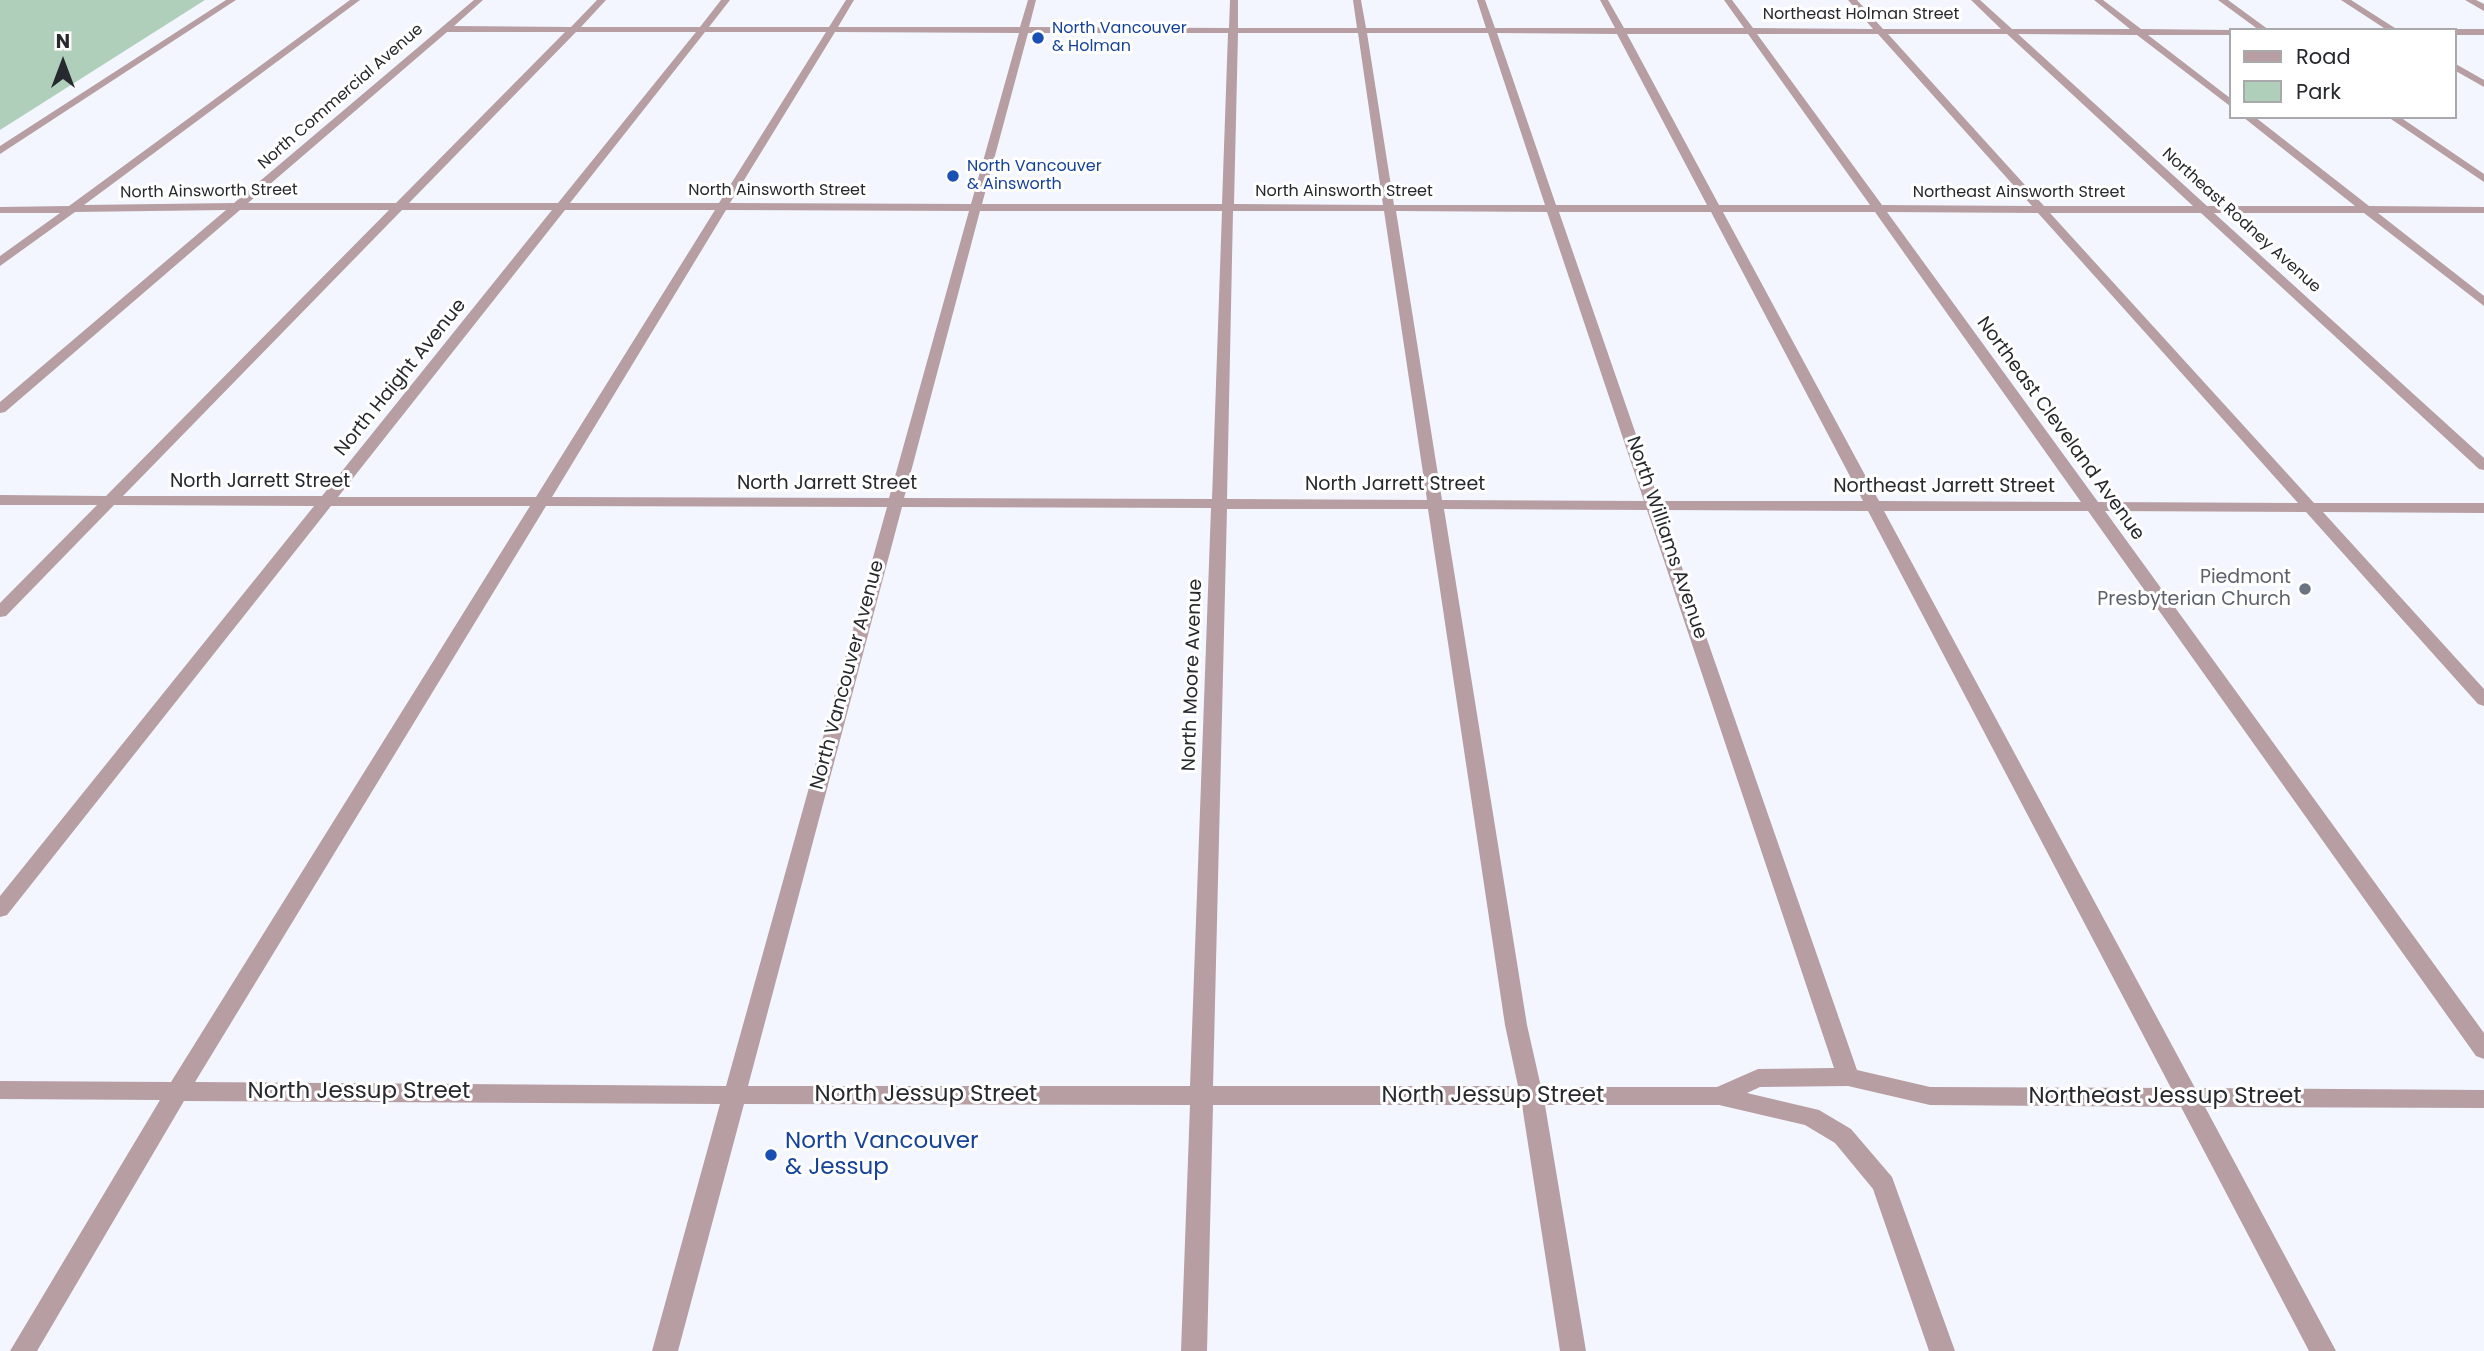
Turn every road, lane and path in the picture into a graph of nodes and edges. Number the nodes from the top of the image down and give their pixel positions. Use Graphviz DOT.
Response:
graph roads {
  1 [pos="232,0"];
  2 [pos="356,0"];
  3 [pos="479,0"];
  4 [pos="602,0"];
  5 [pos="726,0"];
  6 [pos="850,0"];
  7 [pos="1032,0"];
  8 [pos="1234,0"];
  9 [pos="1357,0"];
  10 [pos="1481,0"];
  11 [pos="1604,0"];
  12 [pos="1728,0"];
  13 [pos="1852,0"];
  14 [pos="1975,0"];
  15 [pos="2098,0"];
  16 [pos="2222,0"];
  17 [pos="2345,0"];
  18 [pos="2469,0"];
  19 [pos="2484,8"];
  20 [pos="2262,28"];
  21 [pos="2391,28"];
  22 [pos="445,29"];
  23 [pos="573,29"];
  24 [pos="702,30"];
  25 [pos="832,30"];
  26 [pos="1024,30"];
  27 [pos="1232,30"];
  28 [pos="1362,30"];
  29 [pos="1491,31"];
  30 [pos="1621,31"];
  31 [pos="1750,31"];
  32 [pos="1880,31"];
  33 [pos="2009,32"];
  34 [pos="2139,32"];
  35 [pos="2228,32"];
  36 [pos="2456,32"];
  37 [pos="2484,32"];
  38 [pos="2456,67"];
  39 [pos="2484,84"];
  40 [pos="2228,101"];
  41 [pos="2251,119"];
  42 [pos="2396,119"];
  43 [pos="0,150"];
  44 [pos="2484,179"];
  45 [pos="400,206"];
  46 [pos="562,206"];
  47 [pos="237,207"];
  48 [pos="724,207"];
  49 [pos="976,207"];
  50 [pos="1228,207"];
  51 [pos="1390,208"];
  52 [pos="1553,208"];
  53 [pos="1714,208"];
  54 [pos="1876,209"];
  55 [pos="2040,209"];
  56 [pos="2202,209"];
  57 [pos="2365,209"];
  58 [pos="0,210"];
  59 [pos="72,210"];
  60 [pos="2484,210"];
  61 [pos="0,262"];
  62 [pos="2484,302"];
  63 [pos="0,409"];
  64 [pos="2484,467"];
  65 [pos="0,500"];
  66 [pos="110,501"];
  67 [pos="326,501"];
  68 [pos="540,502"];
  69 [pos="895,503"];
  70 [pos="1220,504"];
  71 [pos="1436,504"];
  72 [pos="1655,505"];
  73 [pos="1874,506"];
  74 [pos="2092,506"];
  75 [pos="2310,507"];
  76 [pos="2484,508"];
  77 [pos="0,612"];
  78 [pos="2484,699"];
  79 [pos="0,910"];
  80 [pos="2484,1051"];
  81 [pos="1849,1077"];
  82 [pos="0,1090"];
  83 [pos="178,1091"];
  84 [pos="734,1095"];
  85 [pos="1200,1095"];
  86 [pos="1531,1096"];
  87 [pos="1718,1096"];
  88 [pos="2188,1097"];
  89 [pos="2484,1099"];
  90 [pos="23,1351"];
  91 [pos="665,1351"];
  92 [pos="1194,1351"];
  93 [pos="1573,1351"];
  94 [pos="1942,1351"];
  95 [pos="2323,1351"];
  1 -- 43 [label="street"];
  2 -- 59 [label="street"];
  3 -- 22 [label="street, North Commercial Avenue"];
  4 -- 23 [label="street"];
  5 -- 24 [label="street, North Haight Avenue"];
  6 -- 25 [label="street"];
  7 -- 26 [label="street, North Vancouver Avenue"];
  8 -- 27 [label="street, North Moore Avenue"];
  9 -- 28 [label="street"];
  10 -- 29 [label="street, North Williams Avenue"];
  11 -- 30 [label="street"];
  12 -- 31 [label="street, Northeast Cleveland Avenue"];
  13 -- 32 [label="street"];
  14 -- 33 [label="street, Northeast Rodney Avenue"];
  15 -- 34 [label="street"];
  16 -- 20 [label="street"];
  17 -- 21 [label="street"];
  18 -- 19 [label="street"];
  22 -- 23 [label="street, Northeast Holman Street"];
  22 -- 47 [label="street, North Commercial Avenue"];
  23 -- 24 [label="street, Northeast Holman Street"];
  23 -- 45 [label="street"];
  24 -- 25 [label="street, Northeast Holman Street"];
  24 -- 46 [label="street, North Haight Avenue"];
  25 -- 26 [label="street, Northeast Holman Street"];
  25 -- 48 [label="street"];
  26 -- 27 [label="street, Northeast Holman Street"];
  26 -- 49 [label="street, North Vancouver Avenue"];
  27 -- 28 [label="street, Northeast Holman Street"];
  27 -- 50 [label="street, North Moore Avenue"];
  28 -- 29 [label="street, Northeast Holman Street"];
  28 -- 51 [label="street"];
  29 -- 30 [label="street, Northeast Holman Street"];
  29 -- 52 [label="street, North Williams Avenue"];
  30 -- 31 [label="street, Northeast Holman Street"];
  30 -- 53 [label="street"];
  31 -- 32 [label="street, Northeast Holman Street"];
  31 -- 54 [label="street, Northeast Cleveland Avenue"];
  32 -- 33 [label="street, Northeast Holman Street"];
  32 -- 55 [label="street"];
  33 -- 34 [label="street, Northeast Holman Street"];
  33 -- 56 [label="street, Northeast Rodney Avenue"];
  34 -- 35 [label="street, Northeast Holman Street"];
  34 -- 40 [label="street"];
  36 -- 37 [label="street"];
  38 -- 39 [label="street"];
  41 -- 57 [label="street"];
  42 -- 44 [label="street"];
  45 -- 46 [label="street, North Ainsworth Street"];
  45 -- 47 [label="street, North Ainsworth Street"];
  45 -- 66 [label="street"];
  46 -- 48 [label="street, North Ainsworth Street"];
  46 -- 67 [label="street, North Haight Avenue"];
  47 -- 59 [label="street, North Ainsworth Street"];
  47 -- 63 [label="street, North Commercial Avenue"];
  48 -- 49 [label="street, North Ainsworth Street"];
  48 -- 68 [label="street"];
  49 -- 50 [label="street, North Ainsworth Street"];
  49 -- 69 [label="street, North Vancouver Avenue"];
  50 -- 51 [label="street, North Ainsworth Street"];
  50 -- 70 [label="street, North Moore Avenue"];
  51 -- 52 [label="street, North Ainsworth Street"];
  51 -- 71 [label="street"];
  52 -- 53 [label="street, Northeast Ainsworth Street"];
  52 -- 72 [label="street, North Williams Avenue"];
  53 -- 54 [label="street, Northeast Ainsworth Street"];
  53 -- 73 [label="street"];
  54 -- 55 [label="street, Northeast Ainsworth Street"];
  54 -- 74 [label="street, Northeast Cleveland Avenue"];
  55 -- 56 [label="street, Northeast Ainsworth Street"];
  55 -- 75 [label="street"];
  56 -- 57 [label="street, Northeast Ainsworth Street"];
  56 -- 64 [label="street, Northeast Rodney Avenue"];
  57 -- 60 [label="street, Northeast Ainsworth Street"];
  57 -- 62 [label="street"];
  58 -- 59 [label="street, North Ainsworth Street"];
  59 -- 61 [label="street"];
  65 -- 66 [label="street, North Jarrett Street"];
  66 -- 67 [label="street, North Jarrett Street"];
  66 -- 77 [label="street"];
  67 -- 68 [label="street, North Jarrett Street"];
  67 -- 79 [label="street, North Haight Avenue"];
  68 -- 69 [label="street, North Jarrett Street"];
  68 -- 83 [label="street"];
  69 -- 70 [label="street, North Jarrett Street"];
  69 -- 84 [label="street, North Vancouver Avenue"];
  70 -- 71 [label="street, North Jarrett Street"];
  70 -- 85 [label="street, North Moore Avenue"];
  71 -- 72 [label="street, North Jarrett Street"];
  71 -- 86 [label="street"];
  72 -- 73 [label="street, Northeast Jarrett Street"];
  72 -- 81 [label="street, North Williams Avenue"];
  73 -- 74 [label="street, Northeast Jarrett Street"];
  73 -- 88 [label="street"];
  74 -- 75 [label="street, Northeast Jarrett Street"];
  74 -- 80 [label="street, Northeast Cleveland Avenue"];
  75 -- 76 [label="street, Northeast Jarrett Street"];
  75 -- 78 [label="street"];
  81 -- 87 [label="street, North Jessup Street"];
  81 -- 88 [label="street, Northeast Jessup Street"];
  82 -- 83 [label="street, North Jessup Street"];
  83 -- 84 [label="street, North Jessup Street"];
  83 -- 90 [label="street"];
  84 -- 85 [label="street, North Jessup Street"];
  84 -- 91 [label="street, North Vancouver Avenue"];
  85 -- 86 [label="street, North Jessup Street"];
  85 -- 92 [label="street, North Moore Avenue"];
  86 -- 87 [label="street, North Jessup Street"];
  86 -- 93 [label="street"];
  87 -- 94 [label="street"];
  88 -- 89 [label="street, Northeast Jessup Street"];
  88 -- 95 [label="street"];
}
